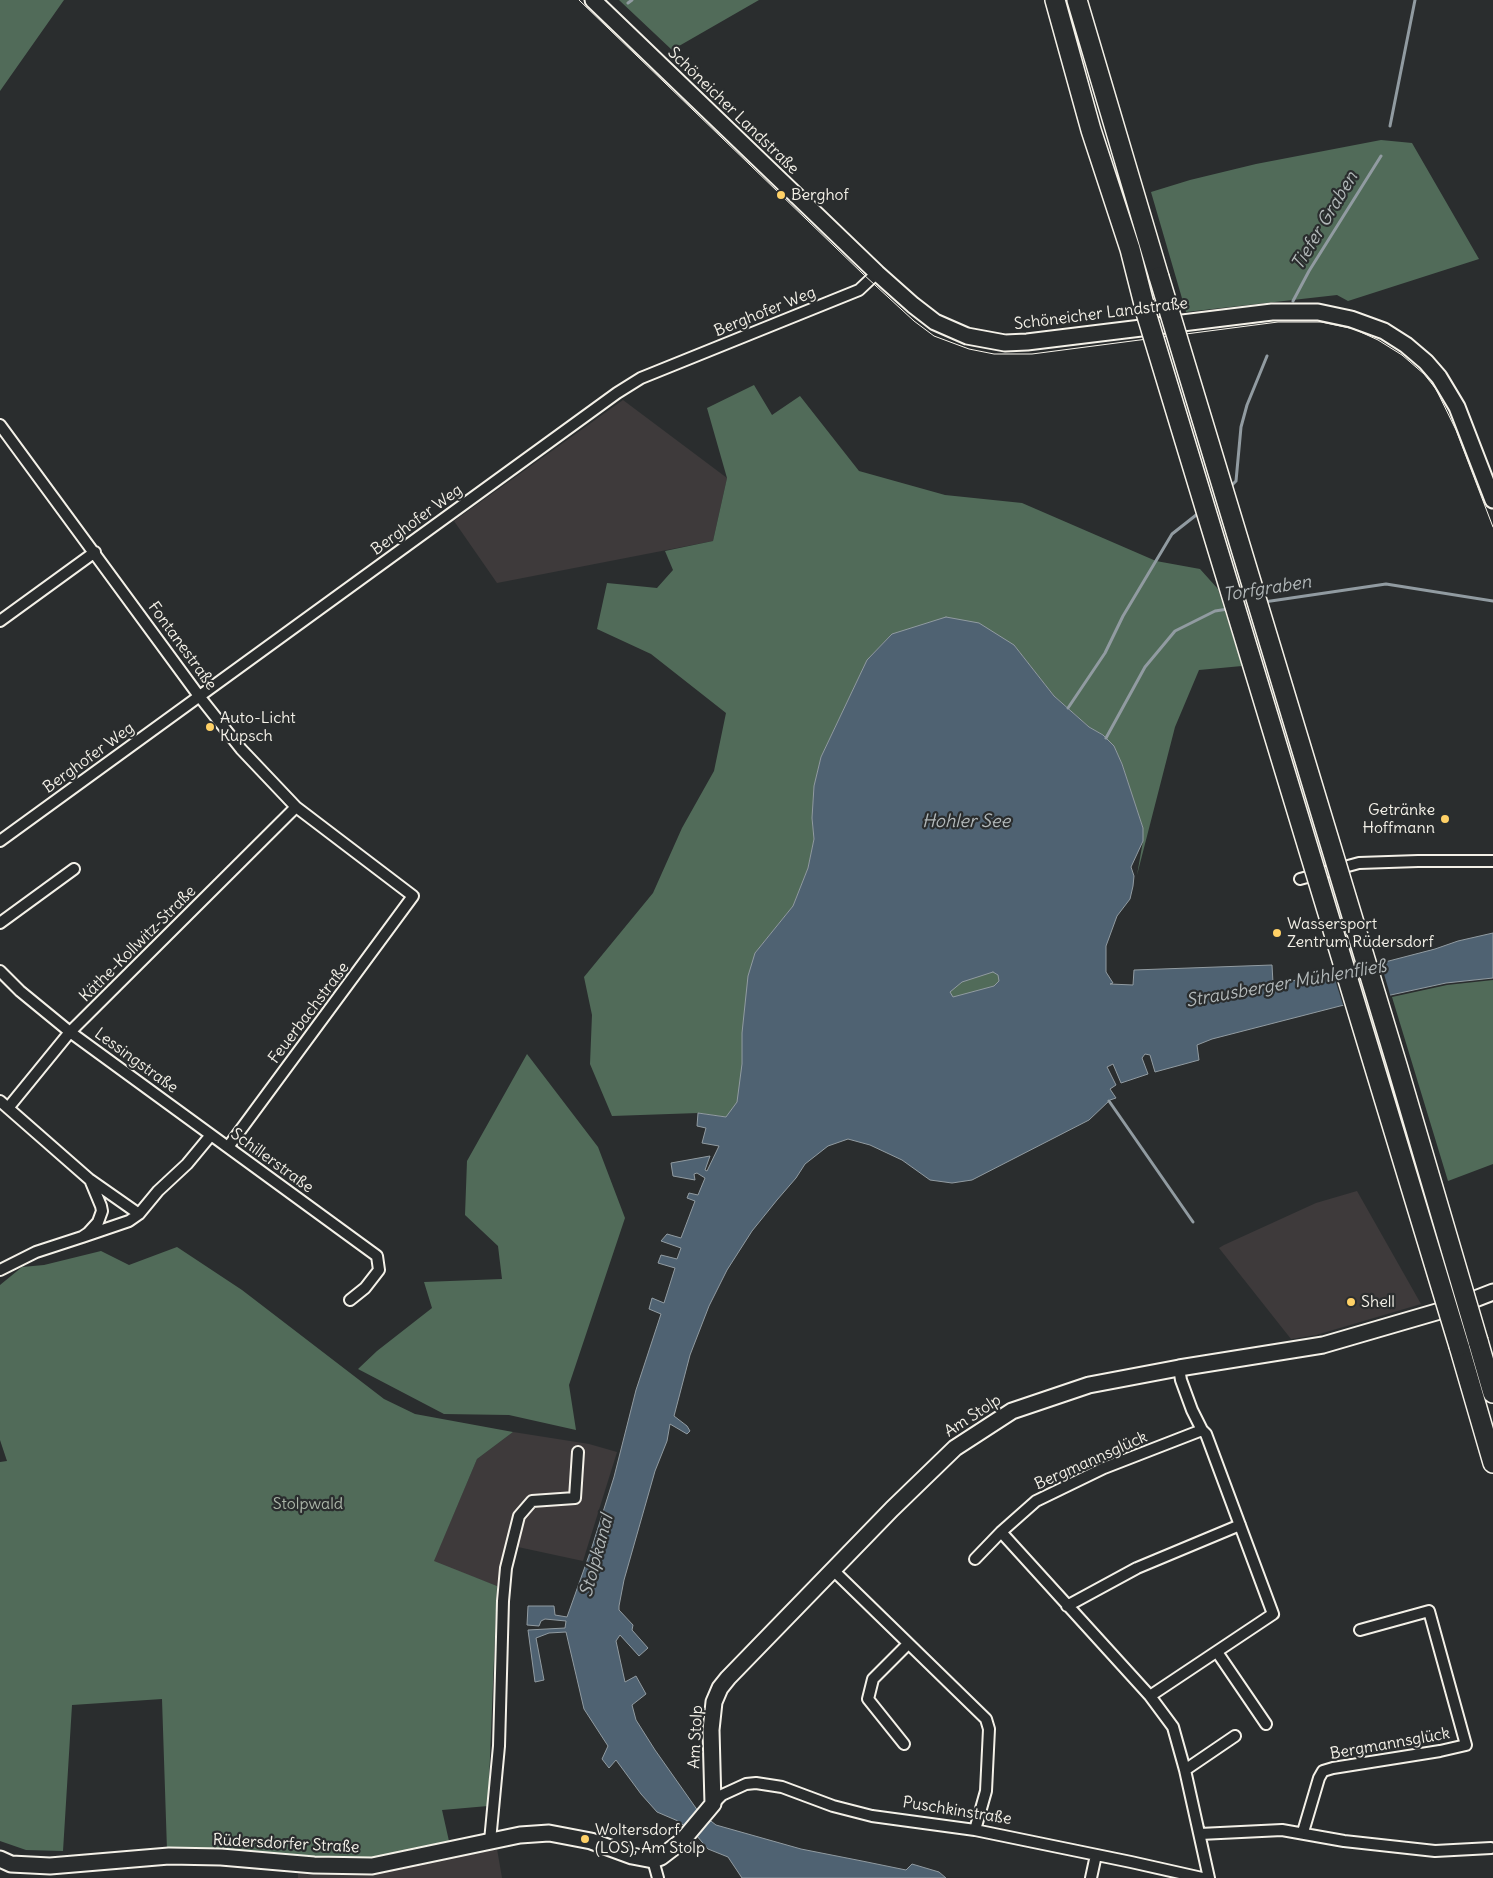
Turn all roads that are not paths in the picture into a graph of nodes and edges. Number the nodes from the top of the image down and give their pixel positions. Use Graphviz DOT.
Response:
graph roads {
  1 [pos="593,0"];
  2 [pos="1054,0"];
  3 [pos="1077,0"];
  4 [pos="877,273"];
  5 [pos="0,425"];
  6 [pos="1493,500"];
  7 [pos="95,552"];
  8 [pos="0,621"];
  9 [pos="199,696"];
  10 [pos="296,807"];
  11 [pos="0,841"];
  12 [pos="1493,861"];
  13 [pos="74,869"];
  14 [pos="1300,879"];
  15 [pos="413,896"];
  16 [pos="0,922"];
  17 [pos="0,970"];
  18 [pos="70,1032"];
  19 [pos="4,1104"];
  20 [pos="211,1135"];
  21 [pos="228,1147"];
  22 [pos="89,1179"];
  23 [pos="139,1214"];
  24 [pos="82,1237"];
  25 [pos="0,1270"];
  26 [pos="1493,1292"];
  27 [pos="350,1300"];
  28 [pos="1179,1368"];
  29 [pos="1493,1393"];
  30 [pos="1202,1430"];
  31 [pos="578,1452"];
  32 [pos="1493,1464"];
  33 [pos="1240,1524"];
  34 [pos="1001,1532"];
  35 [pos="975,1559"];
  36 [pos="832,1570"];
  37 [pos="1067,1606"];
  38 [pos="1360,1630"];
  39 [pos="908,1644"];
  40 [pos="1217,1652"];
  41 [pos="1150,1696"];
  42 [pos="1266,1724"];
  43 [pos="1235,1736"];
  44 [pos="904,1744"];
  45 [pos="1185,1770"];
  46 [pos="711,1806"];
  47 [pos="976,1830"];
  48 [pos="1302,1832"];
  49 [pos="1200,1834"];
  50 [pos="490,1841"];
  51 [pos="1491,1848"];
  52 [pos="1096,1855"];
  53 [pos="0,1859"];
  54 [pos="653,1860"];
  55 [pos="50,1872"];
  56 [pos="658,1878"];
  57 [pos="1091,1878"];
  58 [pos="1202,1878"];
  59 [pos="1209,1878"];
  1 -- 4 [label="main road, Schöneicher Landstraße"];
  2 -- 32 [label="highway, bridge"];
  3 -- 29 [label="highway, bridge"];
  4 -- 6 [label="main road, Schöneicher Landstraße"];
  4 -- 9 [label="street, Berghofer Weg"];
  5 -- 7 [label="street, Fontanestraße"];
  7 -- 8 [label="street"];
  7 -- 9 [label="street, Fontanestraße"];
  9 -- 10 [label="street, Fontanestraße"];
  9 -- 11 [label="street, Berghofer Weg"];
  10 -- 15 [label="street, Fontanestraße"];
  10 -- 18 [label="street, Käthe-Kollwitz-Straße"];
  12 -- 14 [label="street"];
  13 -- 16 [label="street"];
  15 -- 21 [label="street, Feuerbachstraße"];
  17 -- 18 [label="street, Lessingstraße"];
  18 -- 19 [label="street, Käthe-Kollwitz-Straße"];
  18 -- 20 [label="street, Lessingstraße"];
  19 -- 22 [label="street"];
  20 -- 21 [label="street, Schillerstraße"];
  20 -- 23 [label="street, Schillerstraße"];
  21 -- 27 [label="street, Schillerstraße"];
  22 -- 23 [label="street"];
  22 -- 24 [label="street"];
  23 -- 24 [label="street"];
  24 -- 25 [label="street"];
  26 -- 28 [label="main road, Am Stolp"];
  28 -- 30 [label="street"];
  28 -- 36 [label="main road, Am Stolp"];
  30 -- 33 [label="street"];
  30 -- 34 [label="street, Bergmannsglück"];
  31 -- 50 [label="street"];
  33 -- 37 [label="street"];
  33 -- 40 [label="street"];
  34 -- 35 [label="street, Bergmannsglück"];
  34 -- 37 [label="street"];
  36 -- 39 [label="street"];
  36 -- 46 [label="main road, Am Stolp"];
  37 -- 41 [label="street"];
  38 -- 48 [label="street, Bergmannsglück"];
  39 -- 44 [label="street"];
  39 -- 47 [label="street"];
  40 -- 41 [label="street"];
  40 -- 42 [label="street"];
  41 -- 45 [label="street"];
  43 -- 45 [label="street"];
  45 -- 49 [label="street"];
  46 -- 47 [label="street, Puschkinstraße"];
  46 -- 54 [label="main road"];
  47 -- 52 [label="street, Puschkinstraße"];
  48 -- 49 [label="street"];
  48 -- 51 [label="street"];
  49 -- 59 [label="street"];
  50 -- 54 [label="main road, Rüdersdorfer Straße"];
  50 -- 55 [label="main road, Rüdersdorfer Straße"];
  52 -- 57 [label="street"];
  52 -- 58 [label="street, Puschkinstraße"];
  53 -- 55 [label="main road, Rüdersdorfer Straße"];
  54 -- 56 [label="street"];
}
